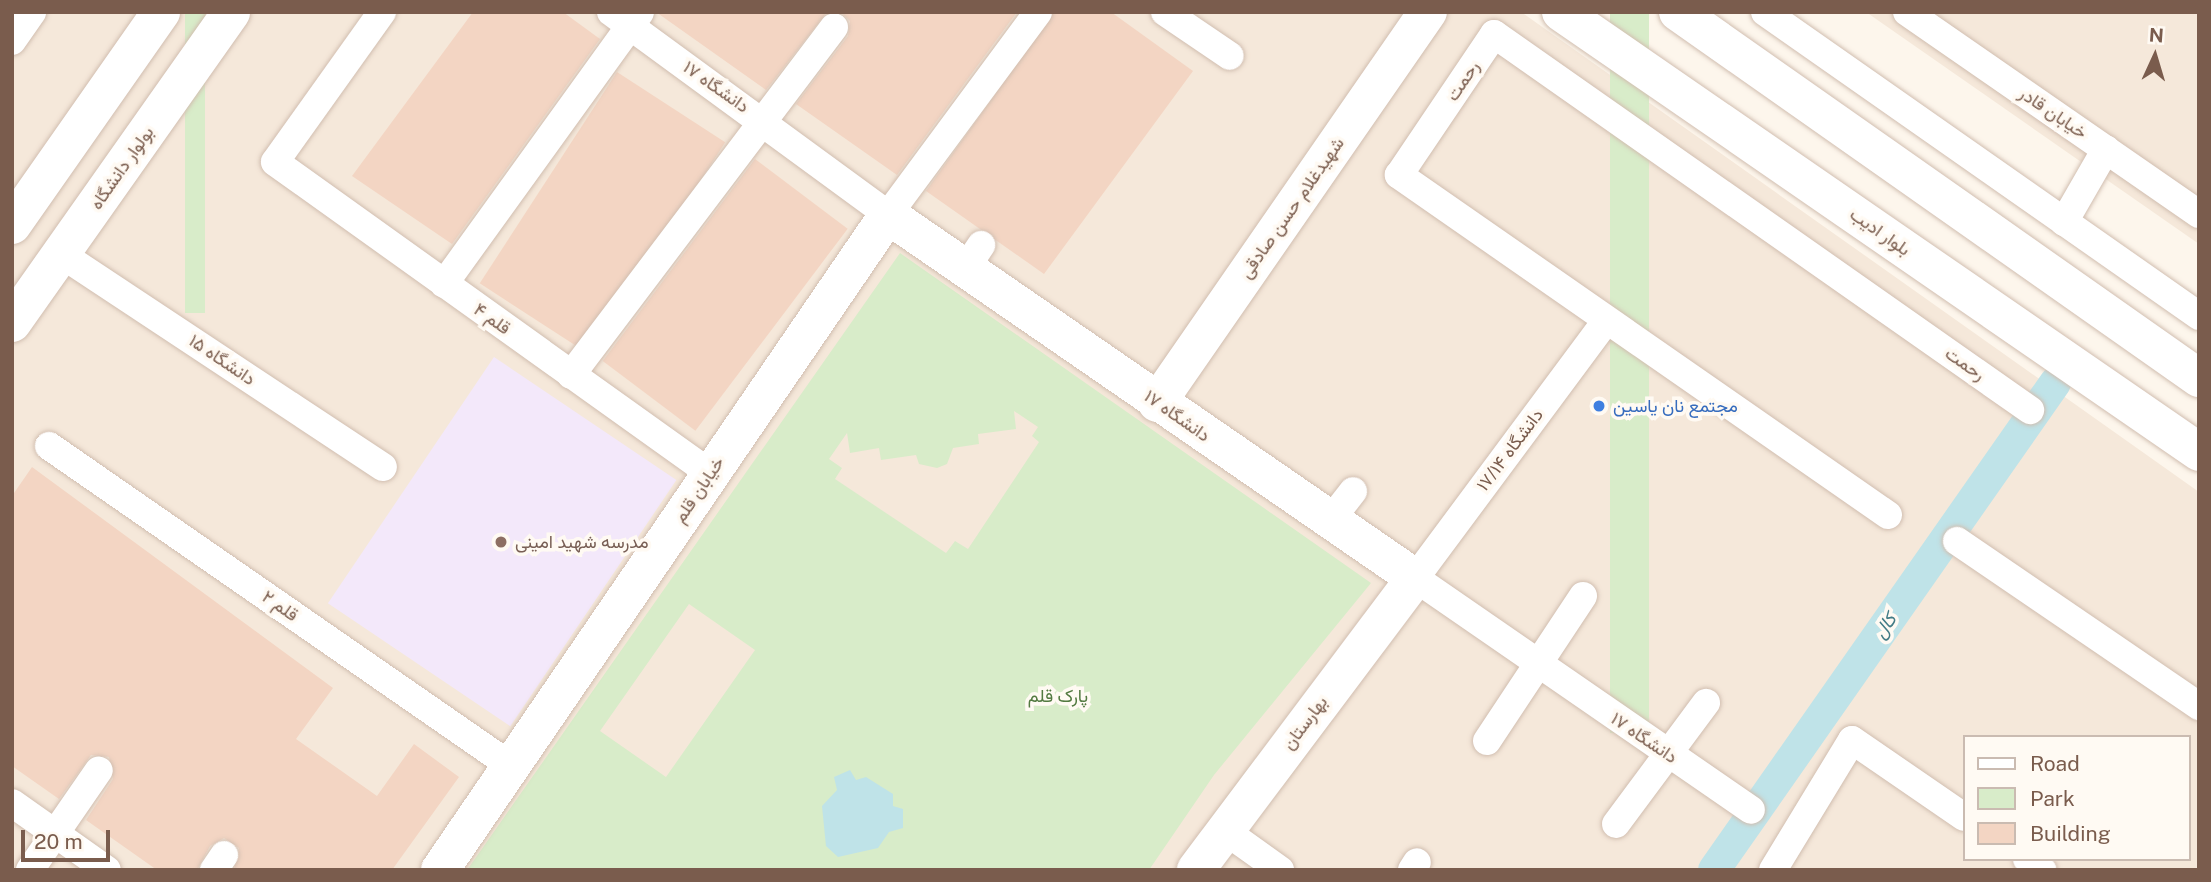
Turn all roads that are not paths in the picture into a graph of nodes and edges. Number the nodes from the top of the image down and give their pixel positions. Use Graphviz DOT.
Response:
graph roads {
  1 [pos="33,12"];
  2 [pos="161,12"];
  3 [pos="231,12"];
  4 [pos="382,12"];
  5 [pos="1038,12"];
  6 [pos="1165,12"];
  7 [pos="1427,12"];
  8 [pos="1561,12"];
  9 [pos="1678,12"];
  10 [pos="1765,12"];
  11 [pos="1907,12"];
  12 [pos="627,17"];
  13 [pos="1790,22"];
  14 [pos="834,27"];
  15 [pos="12,41"];
  16 [pos="1230,56"];
  17 [pos="765,121"];
  18 [pos="2106,149"];
  19 [pos="2199,214"];
  20 [pos="888,215"];
  21 [pos="2064,222"];
  22 [pos="12,225"];
  23 [pos="61,254"];
  24 [pos="444,284"];
  25 [pos="2199,316"];
  26 [pos="1606,321"];
  27 [pos="12,323"];
  28 [pos="571,375"];
  29 [pos="2199,378"];
  30 [pos="1157,403"];
  31 [pos="2031,410"];
  32 [pos="49,446"];
  33 [pos="2199,452"];
  34 [pos="383,467"];
  35 [pos="710,474"];
  36 [pos="1353,491"];
  37 [pos="1888,515"];
  38 [pos="1329,522"];
  39 [pos="1957,541"];
  40 [pos="1415,578"];
  41 [pos="1583,596"];
  42 [pos="1537,666"];
  43 [pos="1706,703"];
  44 [pos="2199,706"];
  45 [pos="1487,741"];
  46 [pos="1667,755"];
  47 [pos="511,766"];
  48 [pos="99,769"];
  49 [pos="12,803"];
  50 [pos="1751,810"];
  51 [pos="1962,816"];
  52 [pos="1616,824"];
  53 [pos="1224,830"];
  54 [pos="55,833"];
  55 [pos="30,870"];
  56 [pos="107,870"];
  57 [pos="440,870"];
  58 [pos="1196,870"];
  59 [pos="1280,870"];
  60 [pos="1773,870"];
  1 -- 15 [label="street"];
  2 -- 22 [label="street"];
  3 -- 23 [label="street, بولوار دانشگاه"];
  4 -- 24 [label="street, قلم ۴"];
  5 -- 20 [label="street"];
  6 -- 16 [label="street"];
  7 -- 30 [label="street, شهیدغلام حسن صادقی"];
  8 -- 33 [label="street, بلوار ادیب"];
  9 -- 29 [label="street"];
  10 -- 13 [label="street"];
  11 -- 18 [label="street, خیابان قادر"];
  12 -- 17 [label="street, دانشگاه ۱۷"];
  12 -- 24 [label="street"];
  13 -- 21 [label="street"];
  14 -- 17 [label="street"];
  17 -- 20 [label="street, دانشگاه ۱۷"];
  17 -- 28 [label="street"];
  18 -- 19 [label="street, خیابان قادر"];
  18 -- 21 [label="street"];
  20 -- 30 [label="street, دانشگاه ۱۷"];
  20 -- 35 [label="street, خیابان قلم"];
  21 -- 25 [label="street"];
  23 -- 27 [label="street, بولوار دانشگاه"];
  23 -- 34 [label="street, دانشگاه ۱۵"];
  24 -- 28 [label="street, قلم ۴"];
  26 -- 31 [label="street, رحمت"];
  26 -- 37 [label="street, رحمت"];
  26 -- 40 [label="street, دانشگاه ۱۷/۱۴"];
  28 -- 35 [label="street, قلم ۴"];
  30 -- 38 [label="street, دانشگاه ۱۷"];
  32 -- 47 [label="street, قلم ۲"];
  35 -- 47 [label="street, خیابان قلم"];
  36 -- 38 [label="street"];
  38 -- 40 [label="street, دانشگاه ۱۷"];
  39 -- 44 [label="street"];
  40 -- 42 [label="street, دانشگاه ۱۷"];
  40 -- 53 [label="street, بهارستان"];
  41 -- 42 [label="street"];
  42 -- 45 [label="street"];
  42 -- 46 [label="street, دانشگاه ۱۷"];
  43 -- 46 [label="street"];
  46 -- 50 [label="street, دانشگاه ۱۷"];
  46 -- 52 [label="street"];
  47 -- 57 [label="street, خیابان قلم"];
  48 -- 54 [label="street"];
  49 -- 54 [label="street"];
  51 -- 60 [label="street"];
  53 -- 58 [label="street, بهارستان"];
  53 -- 59 [label="street"];
  54 -- 55 [label="street"];
  54 -- 56 [label="street"];
}
